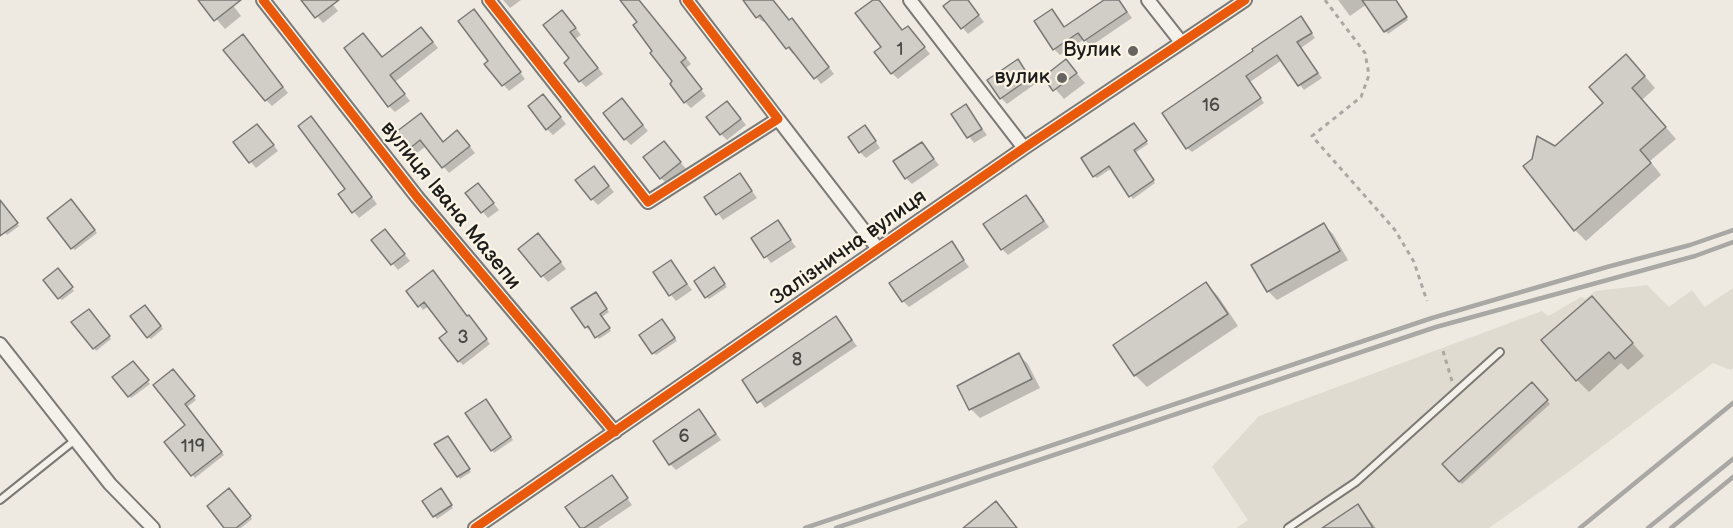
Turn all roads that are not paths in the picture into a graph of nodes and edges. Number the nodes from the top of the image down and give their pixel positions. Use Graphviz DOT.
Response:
graph roads {
  1 [pos="262,0"];
  2 [pos="489,0"];
  3 [pos="687,0"];
  4 [pos="910,0"];
  5 [pos="1148,0"];
  6 [pos="1245,0"];
  7 [pos="1181,42"];
  8 [pos="778,119"];
  9 [pos="1024,148"];
  10 [pos="878,249"];
  11 [pos="0,344"];
  12 [pos="1500,352"];
  13 [pos="615,432"];
  14 [pos="75,440"];
  15 [pos="0,500"];
  16 [pos="153,528"];
  17 [pos="475,528"];
  18 [pos="1288,528"];
  1 -- 13 [label="street, вулиця Івана Мазепи"];
  2 -- 8 [label="street"];
  3 -- 8 [label="street"];
  4 -- 9 [label="street"];
  5 -- 7 [label="street"];
  6 -- 7 [label="street, Залізнична вулиця"];
  7 -- 9 [label="street, Залізнична вулиця"];
  8 -- 10 [label="street"];
  9 -- 10 [label="street, Залізнична вулиця"];
  10 -- 13 [label="street, Залізнична вулиця"];
  11 -- 14 [label="street"];
  12 -- 18 [label="lane"];
  13 -- 17 [label="street, Залізнична вулиця"];
  14 -- 15 [label="lane"];
  14 -- 16 [label="street"];
}
